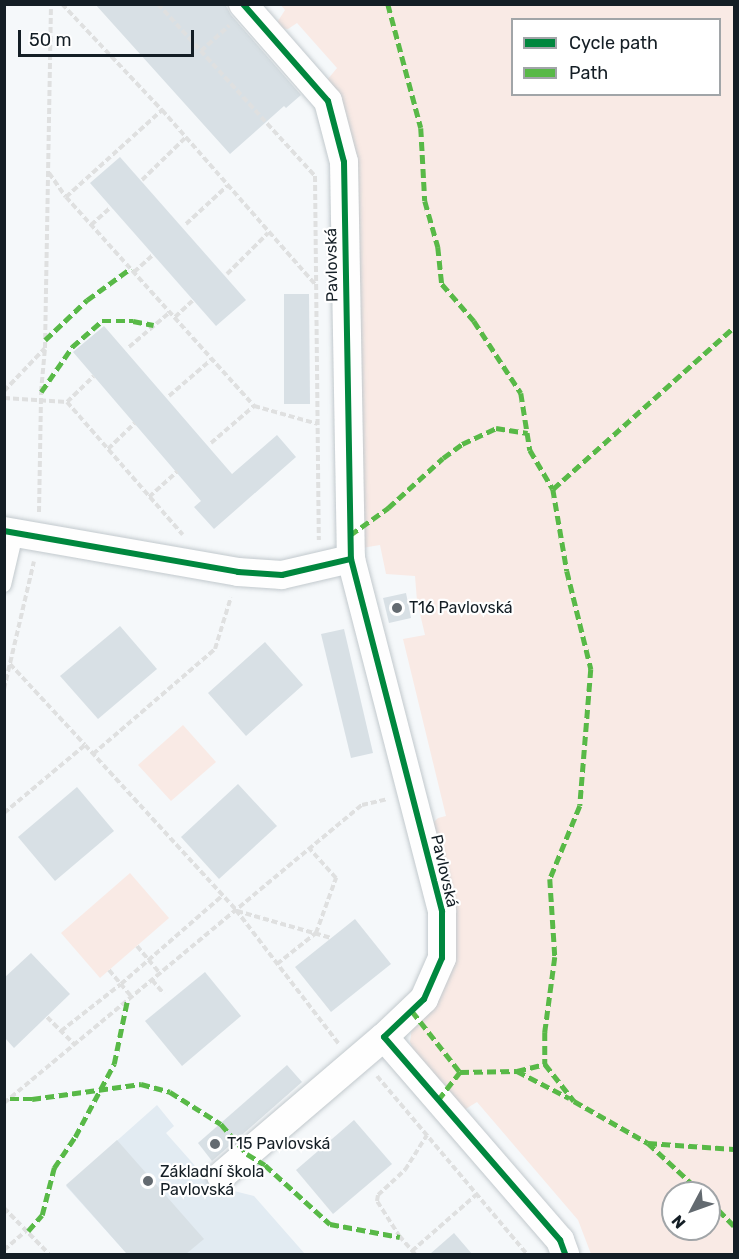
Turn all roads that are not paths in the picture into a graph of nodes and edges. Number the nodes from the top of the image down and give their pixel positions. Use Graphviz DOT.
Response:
graph roads {
  1 [pos="243,4"];
  2 [pos="20,535"];
  3 [pos="351,559"];
  4 [pos="4,585"];
  5 [pos="384,1037"];
  6 [pos="221,1176"];
  7 [pos="565,1254"];
  1 -- 3 [label="street, Pavlovská"];
  2 -- 3 [label="street"];
  2 -- 4 [label="lane"];
  3 -- 5 [label="street, Pavlovská"];
  5 -- 6 [label="street, Pavlovská"];
  5 -- 7 [label="street"];
}
